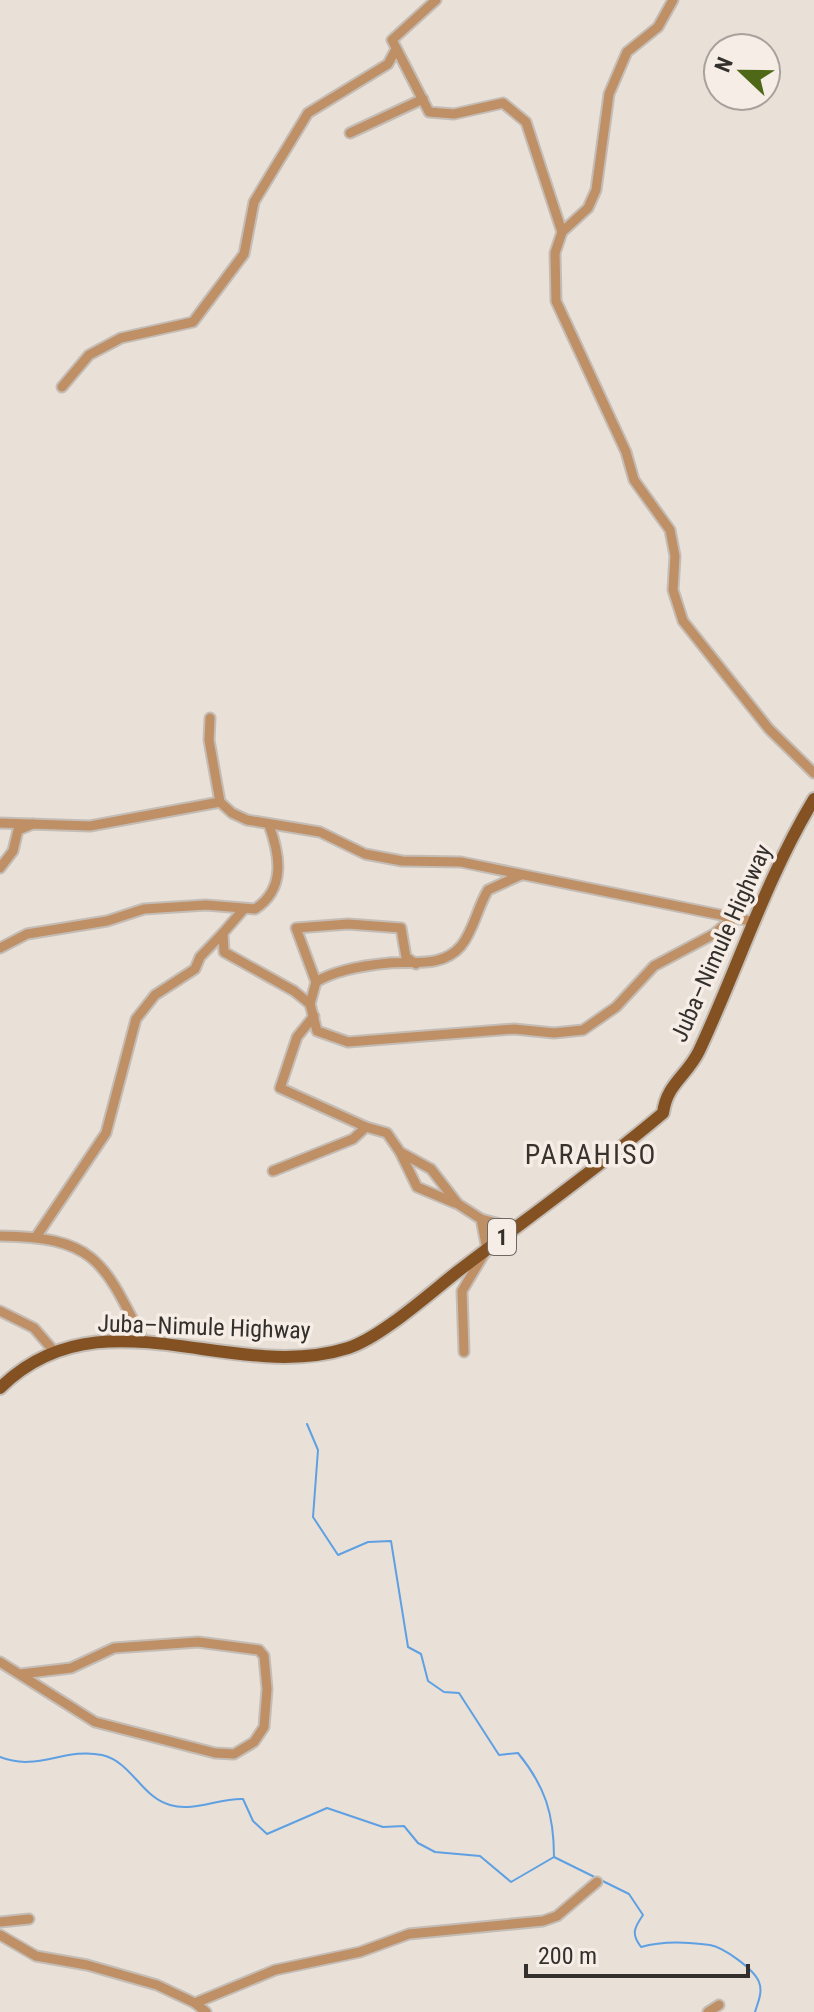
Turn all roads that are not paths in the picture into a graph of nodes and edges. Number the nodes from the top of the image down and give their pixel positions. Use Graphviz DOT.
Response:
graph roads {
  1 [pos="436,0"];
  2 [pos="673,0"];
  3 [pos="396,49"];
  4 [pos="423,99"];
  5 [pos="350,133"];
  6 [pos="562,232"];
  7 [pos="62,387"];
  8 [pos="210,718"];
  9 [pos="814,773"];
  10 [pos="814,799"];
  11 [pos="220,802"];
  12 [pos="0,823"];
  13 [pos="36,823"];
  14 [pos="269,825"];
  15 [pos="0,868"];
  16 [pos="521,875"];
  17 [pos="243,910"];
  18 [pos="734,917"];
  19 [pos="755,922"];
  20 [pos="223,933"];
  21 [pos="0,948"];
  22 [pos="416,964"];
  23 [pos="316,982"];
  24 [pos="310,1004"];
  25 [pos="314,1016"];
  26 [pos="366,1127"];
  27 [pos="400,1152"];
  28 [pos="273,1171"];
  29 [pos="458,1204"];
  30 [pos="481,1219"];
  31 [pos="515,1228"];
  32 [pos="0,1236"];
  33 [pos="36,1237"];
  34 [pos="487,1249"];
  35 [pos="0,1311"];
  36 [pos="144,1342"];
  37 [pos="53,1350"];
  38 [pos="464,1352"];
  39 [pos="0,1388"];
  40 [pos="0,1662"];
  41 [pos="21,1674"];
  42 [pos="597,1882"];
  43 [pos="29,1919"];
  44 [pos="0,1922"];
  45 [pos="0,1935"];
  46 [pos="195,2003"];
  47 [pos="719,2005"];
  48 [pos="206,2012"];
  49 [pos="708,2012"];
  1 -- 3 [label="street"];
  2 -- 6 [label="street"];
  3 -- 4 [label="street"];
  3 -- 7 [label="street"];
  4 -- 5 [label="street"];
  4 -- 6 [label="street"];
  6 -- 9 [label="street"];
  8 -- 11 [label="street"];
  10 -- 19 [label="main road, Juba–Nimule Highway / 1"];
  11 -- 13 [label="street"];
  11 -- 14 [label="street"];
  12 -- 13 [label="street"];
  13 -- 15 [label="street"];
  14 -- 16 [label="street"];
  14 -- 17 [label="street"];
  16 -- 18 [label="street"];
  16 -- 22 [label="street"];
  17 -- 20 [label="street"];
  17 -- 21 [label="street"];
  18 -- 19 [label="street"];
  18 -- 25 [label="street"];
  19 -- 31 [label="main road, Juba–Nimule Highway / 1"];
  20 -- 24 [label="street"];
  20 -- 33 [label="street"];
  22 -- 23 [label="street"];
  22 -- 23 [label="street"];
  23 -- 24 [label="street"];
  24 -- 25 [label="street"];
  25 -- 26 [label="street"];
  26 -- 27 [label="street"];
  26 -- 28 [label="street"];
  27 -- 29 [label="street"];
  27 -- 29 [label="street"];
  29 -- 30 [label="street"];
  30 -- 31 [label="street"];
  30 -- 34 [label="street"];
  31 -- 34 [label="main road, Juba–Nimule Highway / 1"];
  32 -- 33 [label="street"];
  33 -- 36 [label="street"];
  34 -- 36 [label="main road, Juba–Nimule Highway / 1"];
  34 -- 38 [label="street"];
  35 -- 37 [label="street"];
  36 -- 37 [label="main road, Juba–Nimule Highway / 1"];
  37 -- 39 [label="main road, Juba–Nimule Highway / 1"];
  40 -- 41 [label="street"];
  41 -- 41 [label="street"];
  42 -- 46 [label="street"];
  43 -- 44 [label="street"];
  45 -- 46 [label="street"];
  46 -- 48 [label="street"];
  47 -- 49 [label="street"];
}
